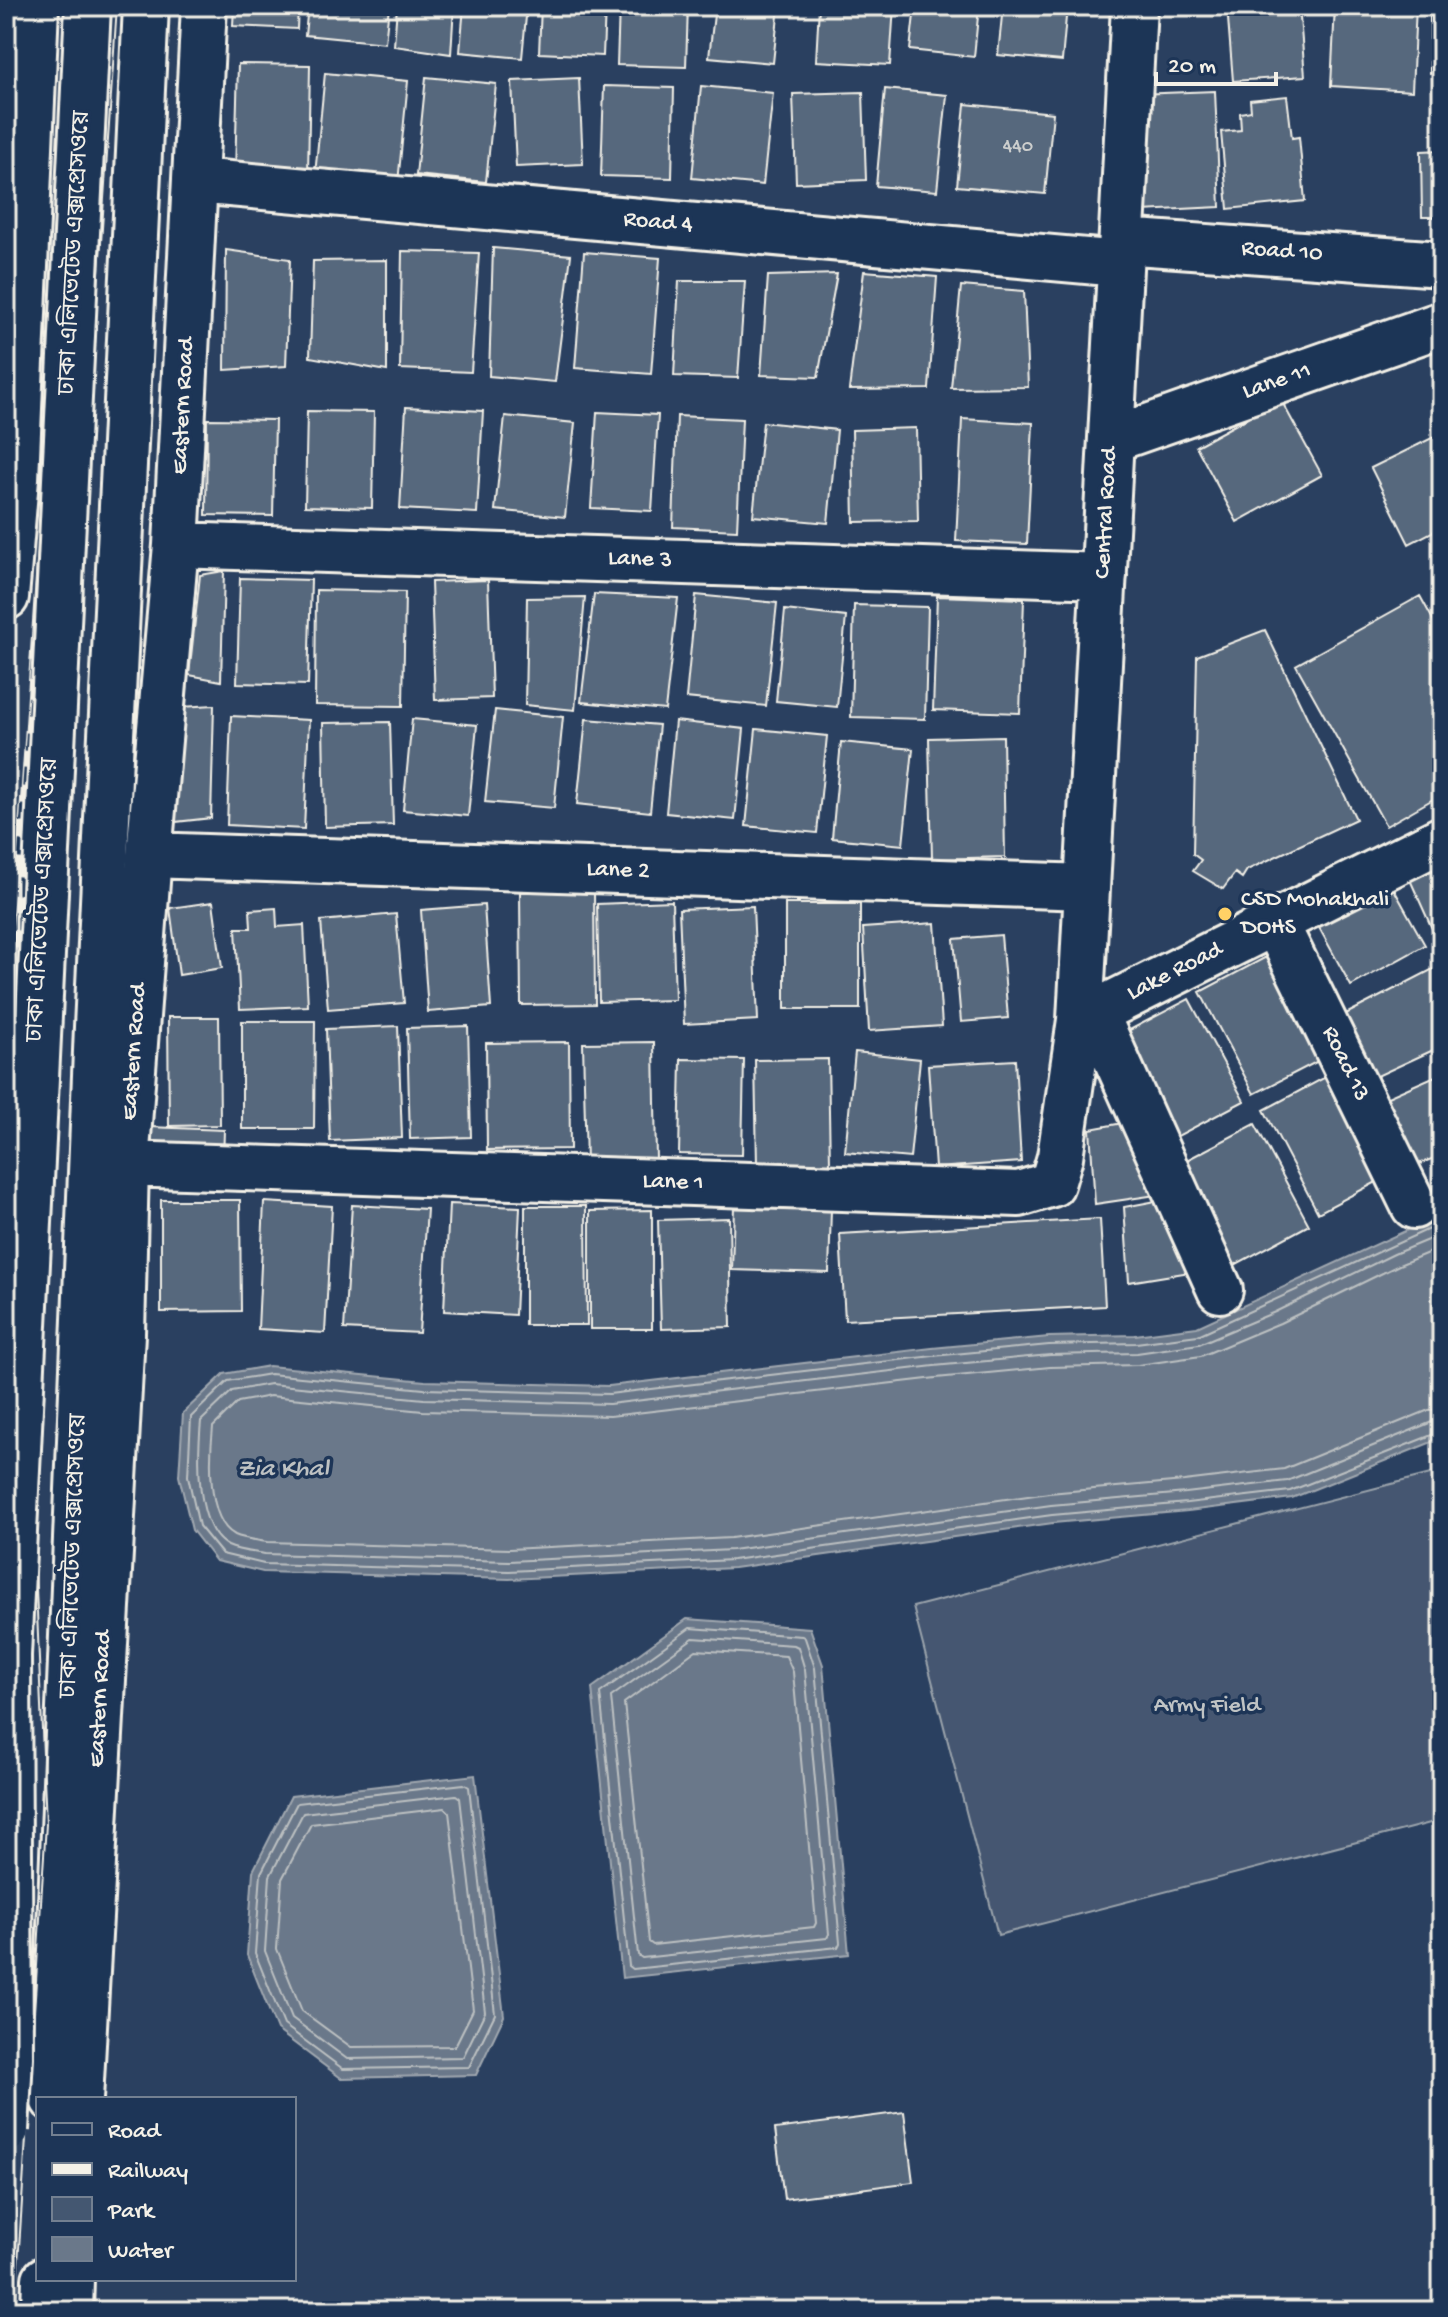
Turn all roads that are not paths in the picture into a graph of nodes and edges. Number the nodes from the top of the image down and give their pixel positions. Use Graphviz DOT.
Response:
graph roads {
  1 [pos="36,6"];
  2 [pos="88,6"];
  3 [pos="146,6"];
  4 [pos="204,6"];
  5 [pos="1134,6"];
  6 [pos="196,181"];
  7 [pos="1121,253"];
  8 [pos="1442,264"];
  9 [pos="1442,324"];
  10 [pos="1111,440"];
  11 [pos="176,545"];
  12 [pos="1104,576"];
  13 [pos="6,597"];
  14 [pos="1442,839"];
  15 [pos="149,855"];
  16 [pos="1087,887"];
  17 [pos="1275,922"];
  18 [pos="1088,1016"];
  19 [pos="126,1164"];
  20 [pos="1414,1206"];
  21 [pos="1220,1290"];
  22 [pos="7,1657"];
  23 [pos="53,2097"];
  24 [pos="80,2097"];
  25 [pos="6,2130"];
  26 [pos="45,2281"];
  27 [pos="71,2281"];
  28 [pos="44,2311"];
  29 [pos="70,2311"];
  1 -- 13 [label="main road"];
  2 -- 22 [label="main road, ঢাকা এলিভেটেড এক্সপ্রেসওয়ে, bridge"];
  3 -- 23 [label="main road, ঢাকা এলিভেটেড এক্সপ্রেসওয়ে"];
  4 -- 6 [label="main road, Eastern Road"];
  5 -- 7 [label="main road, Central Road"];
  6 -- 7 [label="main road, Road 4"];
  6 -- 11 [label="main road, Eastern Road"];
  7 -- 8 [label="main road, Road 10"];
  7 -- 10 [label="main road, Central Road"];
  9 -- 10 [label="main road, Lane 11"];
  10 -- 12 [label="main road, Central Road"];
  11 -- 12 [label="main road, Lane 3"];
  11 -- 15 [label="main road, Eastern Road"];
  12 -- 16 [label="main road, Central Road"];
  14 -- 17 [label="main road, Lake Road"];
  15 -- 16 [label="main road, Lane 2"];
  15 -- 19 [label="main road, Eastern Road"];
  16 -- 18 [label="main road, Central Road"];
  17 -- 18 [label="main road, Lake Road"];
  17 -- 20 [label="main road, Road 13"];
  18 -- 19 [label="main road, Lane 1"];
  18 -- 21 [label="main road"];
  19 -- 24 [label="main road, Eastern Road"];
  22 -- 25 [label="main road, ঢাকা এলিভেটেড এক্সপ্রেসওয়ে, bridge"];
  26 -- 28 [label="main road"];
  27 -- 29 [label="main road"];
}
